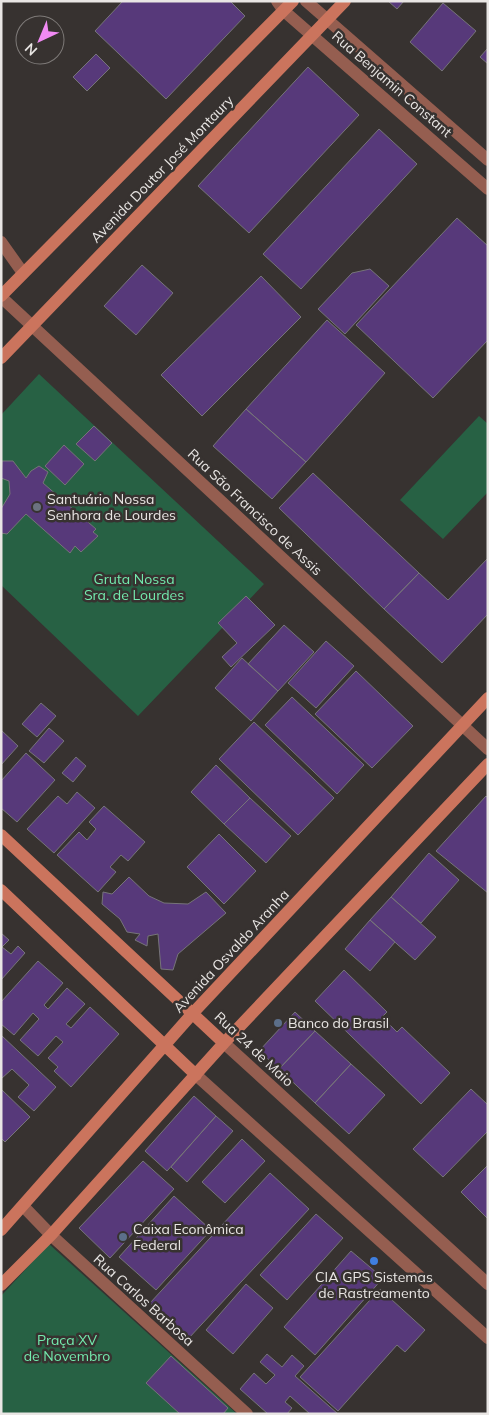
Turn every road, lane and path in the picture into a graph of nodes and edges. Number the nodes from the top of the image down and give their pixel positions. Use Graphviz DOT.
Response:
graph roads {
  1 [pos="306,1"];
  2 [pos="345,1"];
  3 [pos="285,4"];
  4 [pos="327,20"];
  5 [pos="313,35"];
  6 [pos="488,160"];
  7 [pos="488,189"];
  8 [pos="1,242"];
  9 [pos="23,273"];
  10 [pos="1,297"];
  11 [pos="32,324"];
  12 [pos="1,358"];
  13 [pos="488,698"];
  14 [pos="462,726"];
  15 [pos="488,749"];
  16 [pos="488,764"];
  17 [pos="1,834"];
  18 [pos="1,890"];
  19 [pos="193,1013"];
  20 [pos="224,1042"];
  21 [pos="166,1044"];
  22 [pos="196,1075"];
  23 [pos="23,1206"];
  24 [pos="1,1230"];
  25 [pos="51,1235"];
  26 [pos="488,1284"];
  27 [pos="1,1285"];
  28 [pos="488,1338"];
  29 [pos="247,1414"];
  1 -- 4 [label="street, Rua Benjamin Constant"];
  2 -- 4 [label="street, Avenida Doutor José Montaury"];
  3 -- 5 [label="street, Rua Benjamin Constant"];
  3 -- 9 [label="street, Avenida Doutor José Montaury"];
  4 -- 5 [label="street, Avenida Doutor José Montaury"];
  4 -- 6 [label="street, Rua Benjamin Constant"];
  5 -- 7 [label="street, Rua Benjamin Constant"];
  5 -- 11 [label="street, Avenida Doutor José Montaury"];
  8 -- 9 [label="street"];
  9 -- 10 [label="street, Avenida Doutor José Montaury"];
  10 -- 11 [label="street, Rua São Francisco de Assis"];
  11 -- 12 [label="street, Avenida Doutor José Montaury"];
  11 -- 14 [label="street, Rua São Francisco de Assis"];
  13 -- 14 [label="street, Avenida Osvaldo Aranha"];
  14 -- 15 [label="street, Rua São Francisco de Assis"];
  14 -- 19 [label="street, Avenida Osvaldo Aranha"];
  16 -- 20 [label="street"];
  17 -- 19 [label="street, Rua 24 de Maio"];
  18 -- 21 [label="street"];
  19 -- 20 [label="street, Rua 24 de Maio"];
  19 -- 21 [label="street, Avenida Osvaldo Aranha"];
  20 -- 22 [label="street"];
  20 -- 26 [label="street, Rua 24 de Maio"];
  21 -- 22 [label="street"];
  21 -- 23 [label="street, Avenida Osvaldo Aranha"];
  22 -- 25 [label="street"];
  22 -- 28 [label="street"];
  23 -- 24 [label="street, Avenida Osvaldo Aranha"];
  23 -- 25 [label="street, Rua Carlos Barbosa"];
  25 -- 27 [label="street"];
  25 -- 29 [label="street, Rua Carlos Barbosa"];
}
